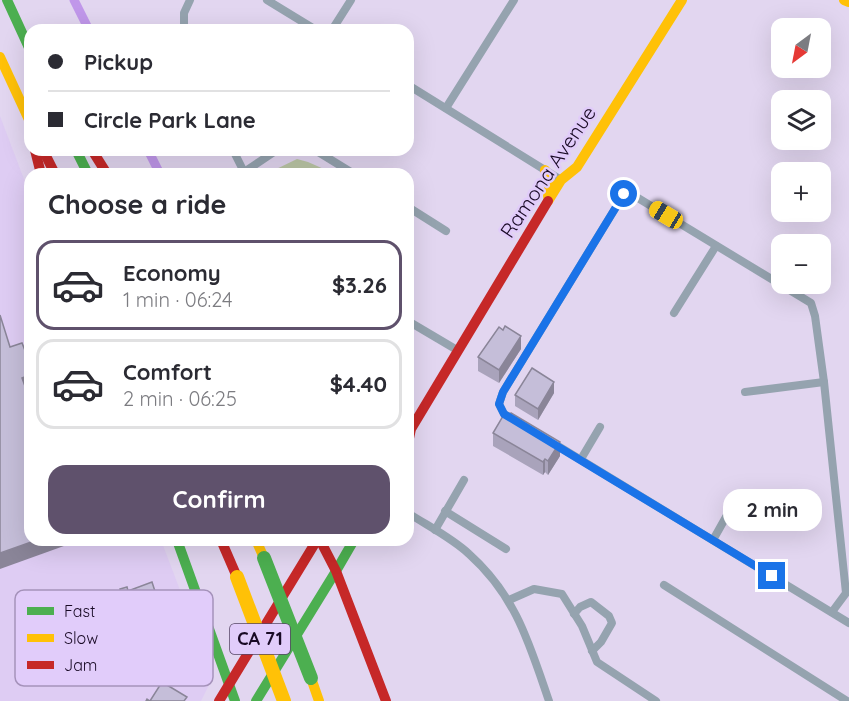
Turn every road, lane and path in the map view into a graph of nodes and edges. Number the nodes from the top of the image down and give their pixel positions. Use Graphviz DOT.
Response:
graph roads {
  1 [pos="7,0"];
  2 [pos="190,0"];
  3 [pos="267,0"];
  4 [pos="351,0"];
  5 [pos="514,0"];
  6 [pos="682,0"];
  7 [pos="844,0"];
  8 [pos="849,2"];
  9 [pos="184,24"];
  10 [pos="306,24"];
  11 [pos="336,24"];
  12 [pos="24,37"];
  13 [pos="0,57"];
  14 [pos="414,89"];
  15 [pos="446,108"];
  16 [pos="24,109"];
  17 [pos="269,156"];
  18 [pos="325,156"];
  19 [pos="251,168"];
  20 [pos="344,168"];
  21 [pos="545,170"];
  22 [pos="561,180"];
  23 [pos="543,210"];
  24 [pos="414,211"];
  25 [pos="446,231"];
  26 [pos="716,246"];
  27 [pos="674,314"];
  28 [pos="414,325"];
  29 [pos="457,350"];
  30 [pos="824,382"];
  31 [pos="745,392"];
  32 [pos="523,425"];
  33 [pos="414,426"];
  34 [pos="600,427"];
  35 [pos="542,436"];
  36 [pos="581,459"];
  37 [pos="464,480"];
  38 [pos="731,508"];
  39 [pos="446,511"];
  40 [pos="414,517"];
  41 [pos="435,530"];
  42 [pos="713,540"];
  43 [pos="179,546"];
  44 [pos="224,546"];
  45 [pos="259,546"];
  46 [pos="315,546"];
  47 [pos="322,546"];
  48 [pos="351,546"];
  49 [pos="506,549"];
  50 [pos="336,571"];
  51 [pos="664,585"];
  52 [pos="195,590"];
  53 [pos="509,600"];
  54 [pos="832,612"];
  55 [pos="574,614"];
  56 [pos="849,623"];
  57 [pos="213,642"];
  58 [pos="592,651"];
  59 [pos="228,684"];
  60 [pos="219,701"];
  61 [pos="236,701"];
  62 [pos="256,701"];
  63 [pos="284,701"];
  64 [pos="319,701"];
  65 [pos="387,701"];
  66 [pos="549,701"];
  67 [pos="656,701"];
  68 [pos="847,701"];
  1 -- 12 [label="main road"];
  2 -- 9 [label="street"];
  3 -- 10 [label="street"];
  4 -- 11 [label="street"];
  5 -- 15 [label="street"];
  6 -- 22 [label="main road, Ramona Avenue"];
  7 -- 8 [label="main road"];
  13 -- 16 [label="main road"];
  14 -- 15 [label="street"];
  15 -- 21 [label="street"];
  17 -- 19 [label="street"];
  18 -- 20 [label="street"];
  21 -- 22 [label="street"];
  21 -- 23 [label="main road"];
  22 -- 23 [label="main road, Ramona Avenue"];
  23 -- 29 [label="main road, Ramona Avenue"];
  24 -- 25 [label="street"];
  26 -- 27 [label="street"];
  26 -- 30 [label="street"];
  26 -- 32 [label="street"];
  28 -- 29 [label="street"];
  29 -- 33 [label="main road, Ramona Avenue"];
  30 -- 31 [label="street"];
  30 -- 54 [label="street"];
  34 -- 36 [label="street"];
  35 -- 36 [label="street"];
  36 -- 42 [label="street"];
  37 -- 39 [label="street"];
  38 -- 42 [label="street"];
  39 -- 41 [label="street"];
  39 -- 49 [label="street"];
  40 -- 41 [label="street"];
  41 -- 53 [label="street"];
  42 -- 54 [label="street"];
  43 -- 52 [label="main road"];
  44 -- 63 [label="main road, CA 71, bridge"];
  45 -- 64 [label="main road, CA 71, bridge"];
  46 -- 59 [label="main road"];
  47 -- 50 [label="main road"];
  48 -- 50 [label="main road"];
  50 -- 62 [label="main road"];
  50 -- 65 [label="main road"];
  51 -- 68 [label="street"];
  53 -- 55 [label="street"];
  53 -- 66 [label="street"];
  54 -- 56 [label="street"];
  55 -- 58 [label="street"];
  55 -- 58 [label="street"];
  57 -- 59 [label="main road"];
  58 -- 67 [label="street"];
  59 -- 60 [label="main road"];
  59 -- 61 [label="main road"];
}
